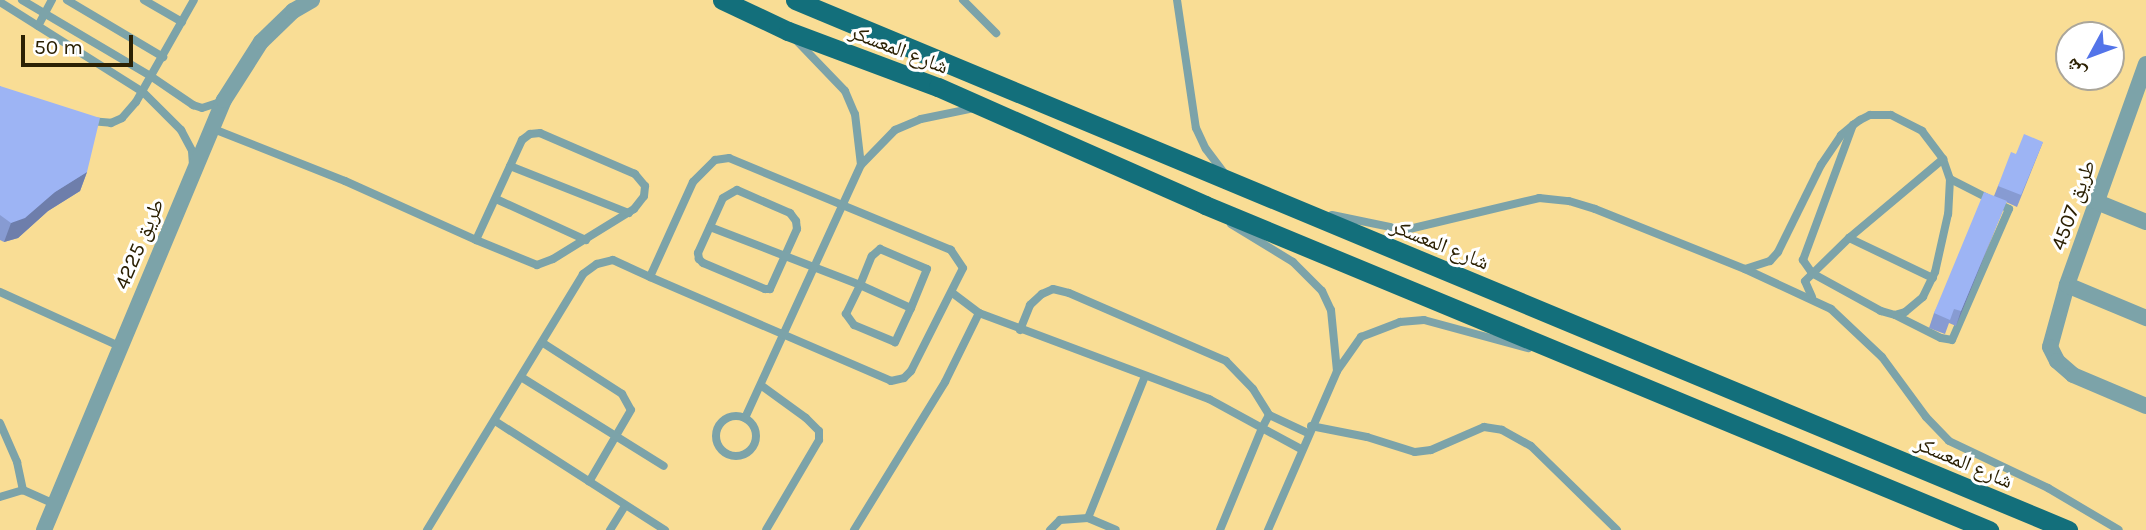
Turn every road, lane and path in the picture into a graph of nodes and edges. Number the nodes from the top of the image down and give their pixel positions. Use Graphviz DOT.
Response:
graph roads {
  1 [pos="22,0"];
  2 [pos="52,0"];
  3 [pos="67,0"];
  4 [pos="144,0"];
  5 [pos="194,0"];
  6 [pos="312,0"];
  7 [pos="722,0"];
  8 [pos="795,0"];
  9 [pos="962,0"];
  10 [pos="1177,0"];
  11 [pos="0,2"];
  12 [pos="45,13"];
  13 [pos="182,22"];
  14 [pos="38,26"];
  15 [pos="788,32"];
  16 [pos="996,33"];
  17 [pos="163,57"];
  18 [pos="2146,64"];
  19 [pos="152,77"];
  20 [pos="143,92"];
  21 [pos="224,100"];
  22 [pos="983,107"];
  23 [pos="77,118"];
  24 [pos="1853,125"];
  25 [pos="211,128"];
  26 [pos="1943,159"];
  27 [pos="861,164"];
  28 [pos="510,166"];
  29 [pos="194,169"];
  30 [pos="1950,179"];
  31 [pos="1231,183"];
  32 [pos="496,199"];
  33 [pos="1273,200"];
  34 [pos="2096,202"];
  35 [pos="1205,205"];
  36 [pos="843,207"];
  37 [pos="629,213"];
  38 [pos="2146,222"];
  39 [pos="710,226"];
  40 [pos="1849,238"];
  41 [pos="476,240"];
  42 [pos="586,240"];
  43 [pos="786,256"];
  44 [pos="813,267"];
  45 [pos="1745,269"];
  46 [pos="1812,273"];
  47 [pos="650,277"];
  48 [pos="1933,278"];
  49 [pos="860,285"];
  50 [pos="2067,285"];
  51 [pos="0,292"];
  52 [pos="952,293"];
  53 [pos="1813,299"];
  54 [pos="911,308"];
  55 [pos="979,313"];
  56 [pos="1895,315"];
  57 [pos="2146,318"];
  58 [pos="1020,330"];
  59 [pos="784,334"];
  60 [pos="543,343"];
  61 [pos="119,346"];
  62 [pos="1598,369"];
  63 [pos="1337,372"];
  64 [pos="1146,376"];
  65 [pos="521,377"];
  66 [pos="762,386"];
  67 [pos="2146,406"];
  68 [pos="1269,415"];
  69 [pos="745,418"];
  70 [pos="495,421"];
  71 [pos="0,423"];
  72 [pos="1262,428"];
  73 [pos="1309,430"];
  74 [pos="617,437"];
  75 [pos="1301,449"];
  76 [pos="664,467"];
  77 [pos="589,482"];
  78 [pos="23,490"];
  79 [pos="0,497"];
  80 [pos="55,504"];
  81 [pos="625,506"];
  82 [pos="1088,517"];
  83 [pos="44,530"];
  84 [pos="427,530"];
  85 [pos="610,530"];
  86 [pos="665,530"];
  87 [pos="766,530"];
  88 [pos="854,530"];
  89 [pos="1050,530"];
  90 [pos="1116,530"];
  91 [pos="1220,530"];
  92 [pos="1268,530"];
  93 [pos="1617,530"];
  94 [pos="1989,530"];
  95 [pos="2068,530"];
  96 [pos="2119,530"];
  1 -- 12 [label="lane"];
  2 -- 12 [label="lane"];
  3 -- 17 [label="lane"];
  4 -- 13 [label="lane"];
  5 -- 13 [label="lane"];
  6 -- 21 [label="street, طريق 4225"];
  7 -- 15 [label="main road, شارع المعسكر"];
  8 -- 31 [label="main road, شارع المعسكر"];
  9 -- 16 [label="lane"];
  10 -- 31 [label="lane"];
  11 -- 14 [label="lane"];
  12 -- 14 [label="lane"];
  12 -- 19 [label="lane"];
  13 -- 17 [label="lane"];
  14 -- 20 [label="lane"];
  15 -- 22 [label="main road, شارع المعسكر"];
  15 -- 27 [label="lane"];
  17 -- 19 [label="lane"];
  18 -- 34 [label="street, طريق 4507"];
  19 -- 20 [label="lane"];
  19 -- 21 [label="lane"];
  20 -- 23 [label="lane"];
  20 -- 29 [label="lane"];
  21 -- 25 [label="street, طريق 4225"];
  22 -- 27 [label="lane"];
  22 -- 35 [label="main road, شارع المعسكر"];
  24 -- 26 [label="lane"];
  24 -- 45 [label="lane"];
  24 -- 46 [label="lane"];
  25 -- 29 [label="street, طريق 4225"];
  25 -- 41 [label="lane"];
  26 -- 30 [label="lane"];
  26 -- 40 [label="lane"];
  27 -- 36 [label="lane"];
  28 -- 32 [label="lane"];
  28 -- 37 [label="lane"];
  28 -- 37 [label="lane"];
  29 -- 61 [label="street, طريق 4225"];
  30 -- 48 [label="lane"];
  30 -- 56 [label="lane"];
  31 -- 33 [label="main road, شارع المعسكر"];
  32 -- 41 [label="lane"];
  32 -- 42 [label="lane"];
  33 -- 45 [label="lane"];
  33 -- 95 [label="main road, شارع المعسكر"];
  34 -- 38 [label="street"];
  34 -- 50 [label="street, طريق 4507"];
  35 -- 62 [label="main road, شارع المعسكر"];
  35 -- 63 [label="lane"];
  36 -- 44 [label="lane"];
  36 -- 47 [label="lane"];
  36 -- 52 [label="lane"];
  37 -- 42 [label="lane"];
  39 -- 43 [label="lane"];
  39 -- 43 [label="lane"];
  39 -- 43 [label="lane"];
  40 -- 46 [label="lane"];
  40 -- 48 [label="lane"];
  41 -- 42 [label="lane"];
  43 -- 44 [label="lane"];
  44 -- 49 [label="lane"];
  44 -- 59 [label="lane"];
  45 -- 53 [label="lane"];
  46 -- 53 [label="lane"];
  46 -- 56 [label="lane"];
  47 -- 59 [label="lane"];
  47 -- 60 [label="lane"];
  48 -- 56 [label="lane"];
  49 -- 54 [label="lane"];
  49 -- 54 [label="lane"];
  49 -- 54 [label="lane"];
  50 -- 57 [label="street"];
  50 -- 67 [label="street, طريق 4507"];
  51 -- 61 [label="lane"];
  52 -- 55 [label="lane"];
  52 -- 59 [label="lane"];
  53 -- 96 [label="lane"];
  55 -- 58 [label="lane"];
  55 -- 88 [label="lane"];
  58 -- 64 [label="lane"];
  58 -- 68 [label="lane"];
  59 -- 66 [label="lane"];
  60 -- 65 [label="lane"];
  60 -- 74 [label="lane"];
  61 -- 80 [label="street, طريق 4225"];
  62 -- 63 [label="lane"];
  62 -- 94 [label="main road, شارع المعسكر"];
  63 -- 73 [label="lane"];
  64 -- 72 [label="lane"];
  64 -- 82 [label="lane"];
  65 -- 70 [label="lane"];
  65 -- 74 [label="lane"];
  66 -- 69 [label="lane"];
  66 -- 87 [label="lane"];
  68 -- 72 [label="lane"];
  68 -- 73 [label="lane"];
  69 -- 69 [label="lane"];
  70 -- 77 [label="lane"];
  70 -- 84 [label="lane"];
  71 -- 78 [label="lane"];
  72 -- 75 [label="lane"];
  72 -- 91 [label="lane"];
  73 -- 75 [label="lane"];
  73 -- 93 [label="lane"];
  74 -- 76 [label="lane"];
  74 -- 77 [label="lane"];
  75 -- 92 [label="lane"];
  77 -- 81 [label="lane"];
  78 -- 79 [label="lane"];
  78 -- 80 [label="lane"];
  80 -- 83 [label="street, طريق 4225"];
  81 -- 85 [label="lane"];
  81 -- 86 [label="lane"];
  82 -- 89 [label="lane"];
  82 -- 90 [label="lane"];
}
